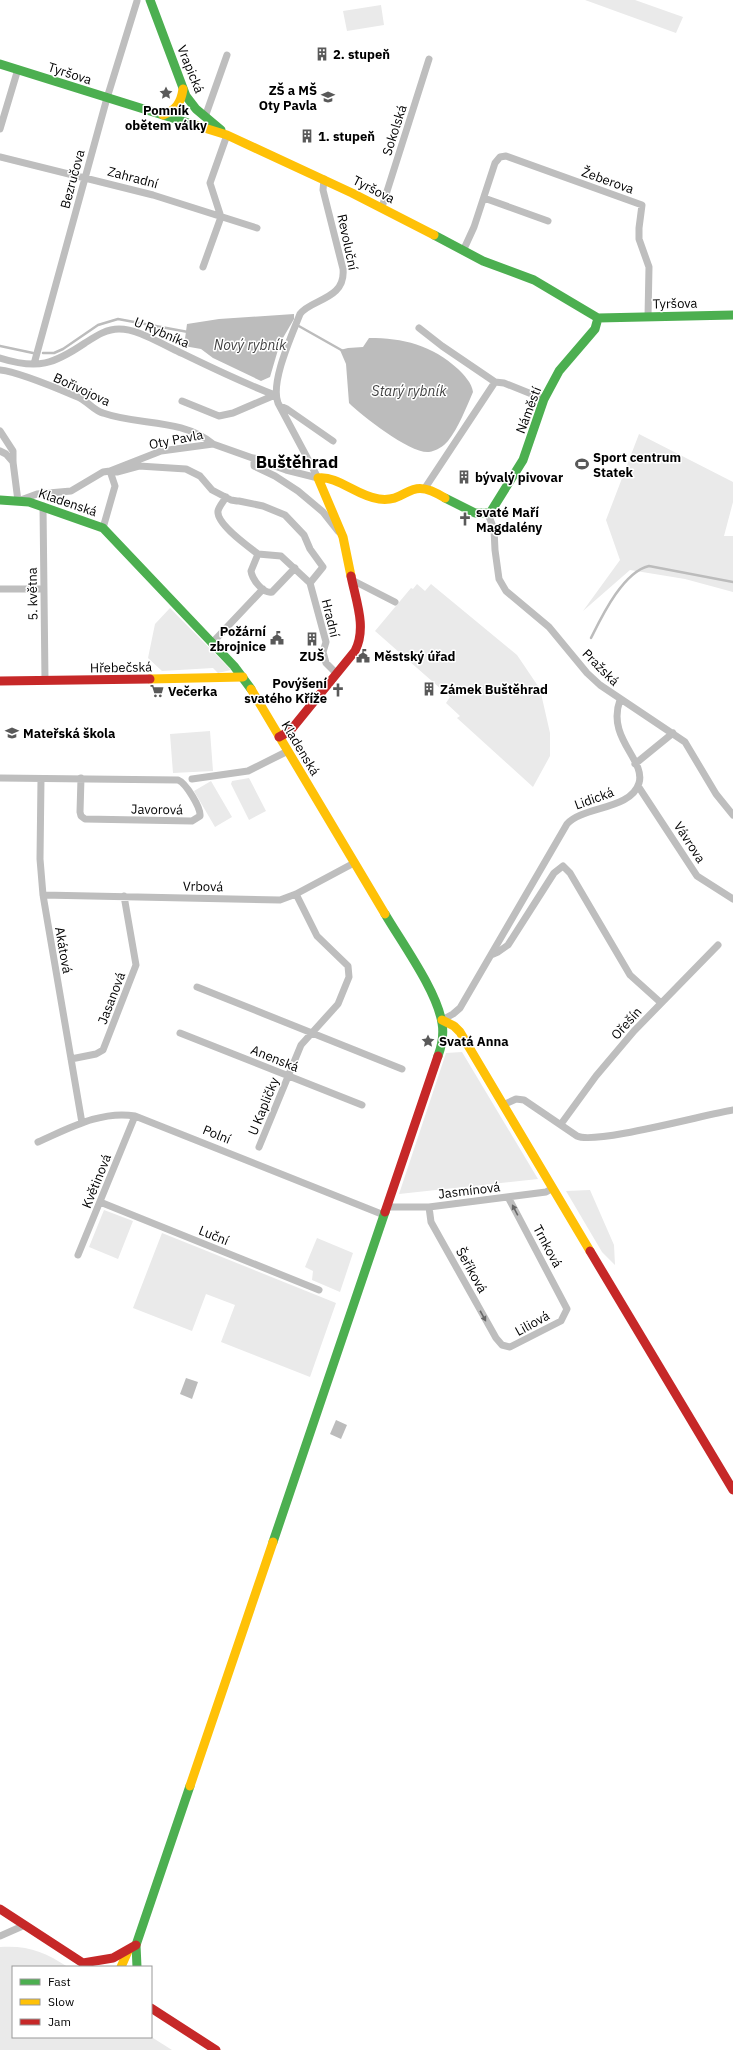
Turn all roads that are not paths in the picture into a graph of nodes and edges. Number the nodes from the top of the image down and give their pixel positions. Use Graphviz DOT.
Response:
graph roads {
  1 [pos="137,0"];
  2 [pos="150,0"];
  3 [pos="227,56"];
  4 [pos="429,59"];
  5 [pos="0,64"];
  6 [pos="18,69"];
  7 [pos="183,89"];
  8 [pos="107,98"];
  9 [pos="164,115"];
  10 [pos="205,117"];
  11 [pos="0,128"];
  12 [pos="227,135"];
  13 [pos="0,157"];
  14 [pos="85,177"];
  15 [pos="324,179"];
  16 [pos="484,198"];
  17 [pos="382,207"];
  18 [pos="221,217"];
  19 [pos="548,221"];
  20 [pos="257,228"];
  21 [pos="463,251"];
  22 [pos="203,267"];
  23 [pos="733,315"];
  24 [pos="648,317"];
  25 [pos="598,318"];
  26 [pos="419,328"];
  27 [pos="0,358"];
  28 [pos="17,363"];
  29 [pos="34,364"];
  30 [pos="0,370"];
  31 [pos="14,373"];
  32 [pos="495,382"];
  33 [pos="275,395"];
  34 [pos="544,400"];
  35 [pos="182,401"];
  36 [pos="280,406"];
  37 [pos="0,431"];
  38 [pos="332,441"];
  39 [pos="213,444"];
  40 [pos="0,451"];
  41 [pos="254,458"];
  42 [pos="13,462"];
  43 [pos="110,471"];
  44 [pos="318,478"];
  45 [pos="424,488"];
  46 [pos="226,497"];
  47 [pos="0,500"];
  48 [pos="18,501"];
  49 [pos="43,506"];
  50 [pos="488,514"];
  51 [pos="103,528"];
  52 [pos="342,533"];
  53 [pos="258,554"];
  54 [pos="295,568"];
  55 [pos="352,580"];
  56 [pos="310,583"];
  57 [pos="0,589"];
  58 [pos="44,589"];
  59 [pos="263,589"];
  60 [pos="394,602"];
  61 [pos="212,643"];
  62 [pos="337,674"];
  63 [pos="243,677"];
  64 [pos="45,680"];
  65 [pos="0,681"];
  66 [pos="620,700"];
  67 [pos="673,733"];
  68 [pos="279,738"];
  69 [pos="288,751"];
  70 [pos="635,764"];
  71 [pos="0,778"];
  72 [pos="81,778"];
  73 [pos="41,779"];
  74 [pos="192,779"];
  75 [pos="638,786"];
  76 [pos="733,815"];
  77 [pos="354,863"];
  78 [pos="296,894"];
  79 [pos="42,895"];
  80 [pos="124,896"];
  81 [pos="733,899"];
  82 [pos="718,945"];
  83 [pos="491,954"];
  84 [pos="197,987"];
  85 [pos="660,1002"];
  86 [pos="442,1020"];
  87 [pos="180,1033"];
  88 [pos="311,1033"];
  89 [pos="71,1059"];
  90 [pos="402,1069"];
  91 [pos="288,1076"];
  92 [pos="362,1105"];
  93 [pos="503,1105"];
  94 [pos="733,1110"];
  95 [pos="135,1116"];
  96 [pos="82,1123"];
  97 [pos="561,1124"];
  98 [pos="38,1142"];
  99 [pos="259,1147"];
  100 [pos="553,1188"];
  101 [pos="508,1197"];
  102 [pos="100,1202"];
  103 [pos="430,1207"];
  104 [pos="386,1211"];
  105 [pos="78,1255"];
  106 [pos="319,1290"];
  107 [pos="566,1306"];
  108 [pos="498,1342"];
  109 [pos="733,1490"];
  110 [pos="0,1909"];
  111 [pos="25,1925"];
  112 [pos="0,1936"];
  113 [pos="136,1945"];
  114 [pos="128,1951"];
  115 [pos="86,1965"];
  116 [pos="121,1966"];
  117 [pos="136,1966"];
  118 [pos="152,2007"];
  119 [pos="216,2050"];
  1 -- 8 [label="street, Bezručova"];
  2 -- 7 [label="street, Vrapická"];
  3 -- 10 [label="street"];
  4 -- 17 [label="street, Sokolská"];
  5 -- 6 [label="street, Tyršova"];
  6 -- 8 [label="street, Tyršova"];
  6 -- 11 [label="street"];
  7 -- 9 [label="street"];
  7 -- 10 [label="street, Vrapická"];
  8 -- 9 [label="street, Tyršova"];
  8 -- 14 [label="street, Bezručova"];
  9 -- 12 [label="street, Tyršova"];
  10 -- 12 [label="street, Vrapická"];
  12 -- 15 [label="street, Tyršova"];
  12 -- 18 [label="street"];
  13 -- 14 [label="street, Zahradní"];
  14 -- 18 [label="street, Zahradní"];
  14 -- 29 [label="street, Bezručova"];
  15 -- 17 [label="street, Tyršova"];
  15 -- 33 [label="street, Revoluční"];
  16 -- 19 [label="street"];
  16 -- 21 [label="street, Žeberova"];
  16 -- 24 [label="street, Žeberova"];
  17 -- 21 [label="street, Tyršova"];
  18 -- 20 [label="street, Zahradní"];
  18 -- 22 [label="street"];
  21 -- 25 [label="street, Tyršova"];
  23 -- 24 [label="street, Tyršova"];
  24 -- 25 [label="street, Tyršova"];
  25 -- 34 [label="street, Náměstí"];
  26 -- 32 [label="street"];
  27 -- 28 [label="street"];
  28 -- 29 [label="street, U Rybníka"];
  28 -- 31 [label="street"];
  29 -- 33 [label="street, U Rybníka"];
  30 -- 31 [label="street, Bořivojova"];
  31 -- 39 [label="street, Bořivojova"];
  32 -- 34 [label="street"];
  32 -- 45 [label="street"];
  33 -- 35 [label="street"];
  33 -- 36 [label="street"];
  34 -- 50 [label="street, Náměstí"];
  36 -- 38 [label="street"];
  36 -- 44 [label="street"];
  37 -- 42 [label="street"];
  39 -- 41 [label="street, Oty Pavla"];
  39 -- 43 [label="street, Oty Pavla"];
  40 -- 42 [label="street"];
  41 -- 44 [label="street, Oty Pavla"];
  41 -- 52 [label="street"];
  42 -- 48 [label="street"];
  43 -- 46 [label="street"];
  43 -- 48 [label="street, Oty Pavla"];
  43 -- 51 [label="street"];
  44 -- 45 [label="street"];
  44 -- 52 [label="street"];
  45 -- 50 [label="street"];
  46 -- 53 [label="street"];
  46 -- 56 [label="street"];
  47 -- 48 [label="street, Kladenská"];
  48 -- 49 [label="street, Kladenská"];
  49 -- 51 [label="street, Kladenská"];
  49 -- 58 [label="street, 5. května"];
  50 -- 66 [label="street, Pražská"];
  51 -- 61 [label="street, Kladenská"];
  52 -- 55 [label="street"];
  53 -- 54 [label="street, Hradní"];
  53 -- 59 [label="street"];
  54 -- 56 [label="street, Hradní"];
  54 -- 59 [label="street"];
  55 -- 60 [label="street"];
  55 -- 62 [label="street"];
  56 -- 62 [label="street, Hradní"];
  57 -- 58 [label="street"];
  58 -- 64 [label="street, 5. května"];
  59 -- 61 [label="street"];
  61 -- 63 [label="street, Kladenská"];
  62 -- 68 [label="street"];
  63 -- 64 [label="street, Hřebečská"];
  63 -- 68 [label="street, Kladenská"];
  64 -- 65 [label="street, Hřebečská"];
  66 -- 67 [label="street, Pražská"];
  66 -- 70 [label="street"];
  67 -- 70 [label="street"];
  67 -- 76 [label="street, Pražská"];
  68 -- 69 [label="street, Kladenská"];
  69 -- 74 [label="street"];
  69 -- 77 [label="street, Kladenská"];
  70 -- 75 [label="street"];
  71 -- 73 [label="street, Javorová"];
  72 -- 72 [label="street, Javorová"];
  72 -- 73 [label="street, Javorová"];
  73 -- 79 [label="street, Akátová"];
  75 -- 81 [label="street, Vávrova"];
  75 -- 83 [label="street, Lidická"];
  77 -- 78 [label="street, Vrbová"];
  77 -- 86 [label="street, Kladenská"];
  78 -- 80 [label="street, Vrbová"];
  78 -- 88 [label="street, U Kapličky"];
  79 -- 80 [label="street, Vrbová"];
  79 -- 89 [label="street, Akátová"];
  80 -- 89 [label="street, Jasanová"];
  82 -- 85 [label="street, Ořešín"];
  83 -- 85 [label="street"];
  83 -- 86 [label="street, Lidická"];
  84 -- 88 [label="street"];
  85 -- 97 [label="street, Ořešín"];
  86 -- 93 [label="street"];
  86 -- 104 [label="street, Kladenská"];
  87 -- 91 [label="street, Anenská"];
  88 -- 90 [label="street"];
  88 -- 91 [label="street, U Kapličky"];
  89 -- 96 [label="street, Akátová"];
  91 -- 92 [label="street, Anenská"];
  91 -- 99 [label="street, U Kapličky"];
  93 -- 97 [label="street"];
  93 -- 100 [label="street"];
  94 -- 97 [label="street"];
  95 -- 96 [label="street, Polní"];
  95 -- 102 [label="street, Květinová"];
  95 -- 104 [label="street, Polní"];
  96 -- 98 [label="street, Polní"];
  100 -- 101 [label="street, Jasmínová"];
  100 -- 109 [label="street"];
  101 -- 103 [label="street, Jasmínová"];
  107 -- 101 [label="street, Trnková, one-way"];
  102 -- 105 [label="street, Květinová"];
  102 -- 106 [label="street, Luční"];
  103 -- 104 [label="street, Jasmínová"];
  103 -- 108 [label="street, Šeříková, one-way"];
  104 -- 113 [label="street, Kladenská"];
  107 -- 108 [label="street, Liliová"];
  110 -- 111 [label="street"];
  111 -- 112 [label="street"];
  111 -- 115 [label="street"];
  113 -- 114 [label="street"];
  113 -- 117 [label="street, Kladenská"];
  114 -- 115 [label="street"];
  114 -- 116 [label="street"];
  118 -- 119 [label="street"];
}
